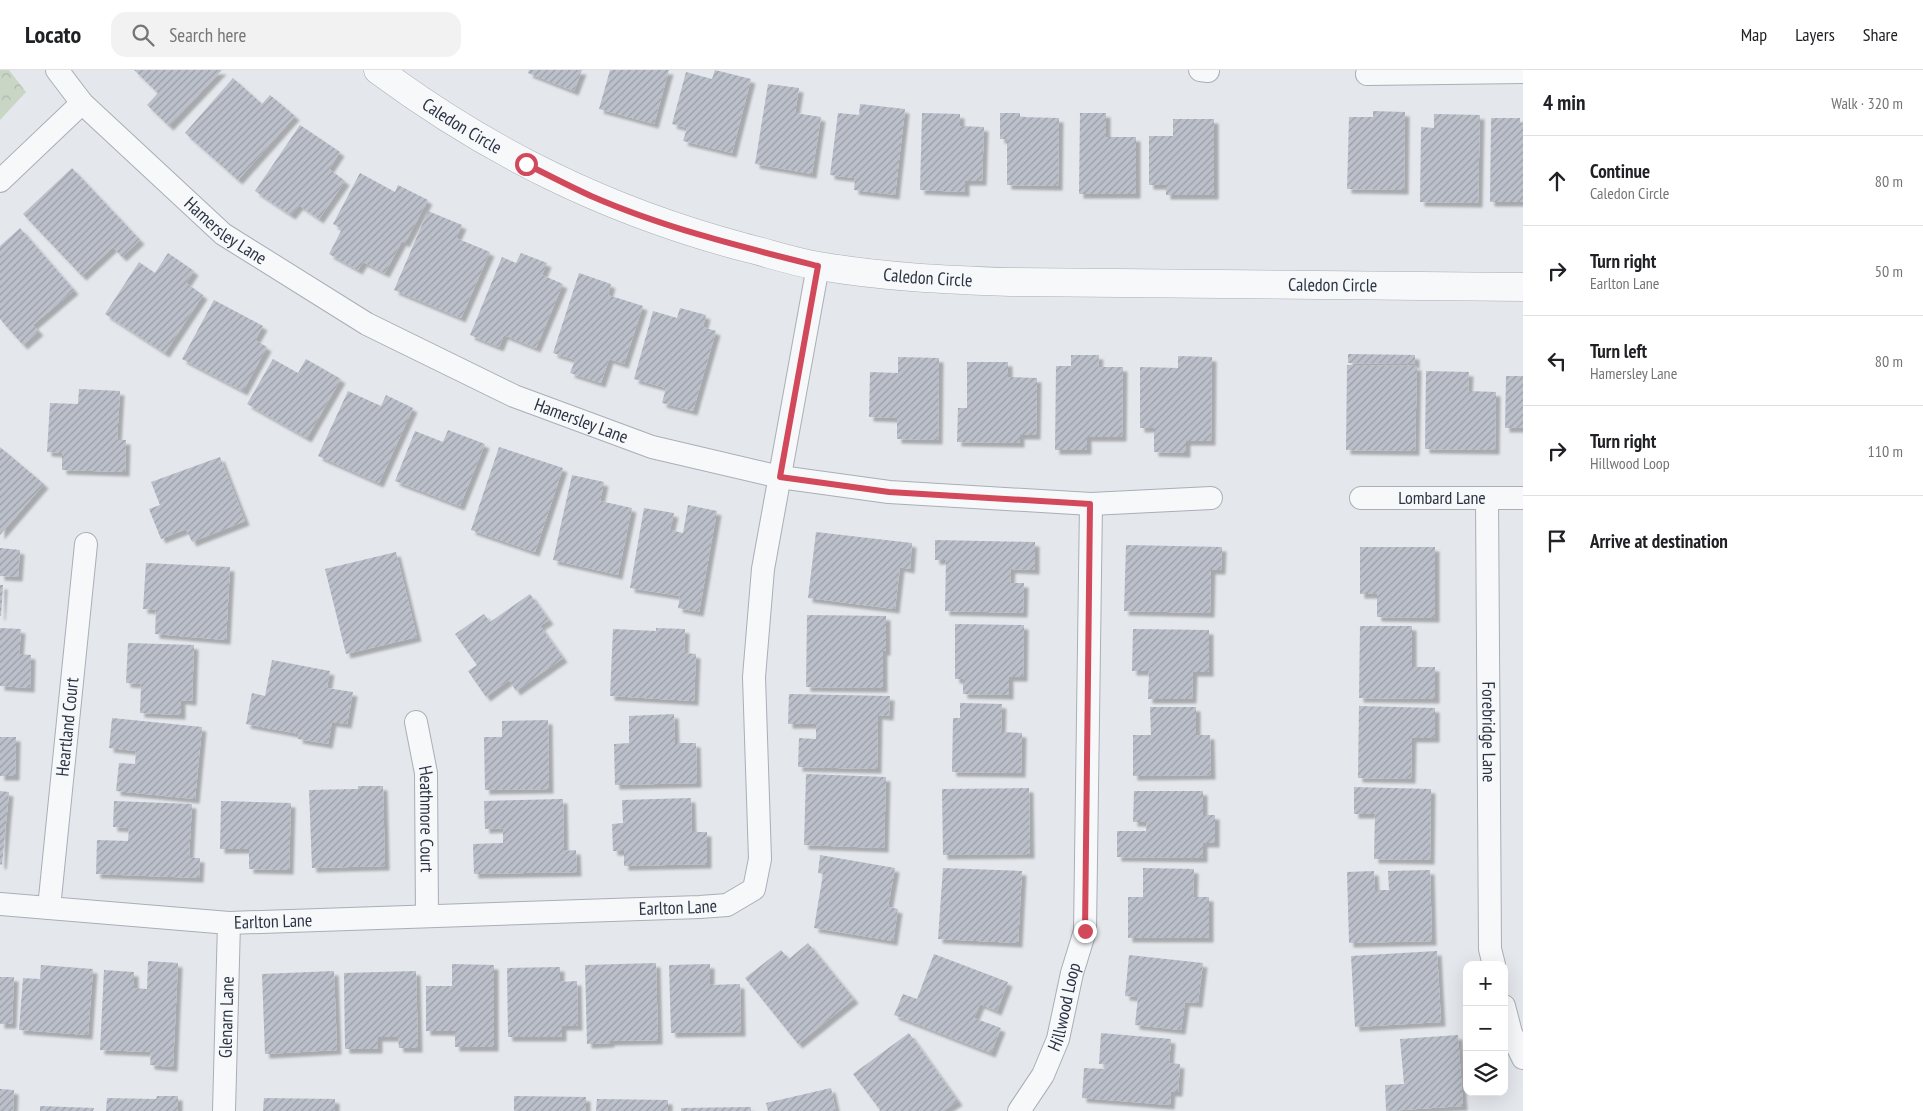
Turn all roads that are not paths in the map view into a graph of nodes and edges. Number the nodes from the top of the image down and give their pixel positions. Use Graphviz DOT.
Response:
graph roads {
  1 [pos="57,70"];
  2 [pos="378,70"];
  3 [pos="1513,71"];
  4 [pos="1367,74"];
  5 [pos="82,103"];
  6 [pos="0,181"];
  7 [pos="818,266"];
  8 [pos="1523,288"];
  9 [pos="780,477"];
  10 [pos="1210,498"];
  11 [pos="1361,498"];
  12 [pos="1487,498"];
  13 [pos="1523,498"];
  14 [pos="1090,504"];
  15 [pos="86,544"];
  16 [pos="416,722"];
  17 [pos="0,904"];
  18 [pos="49,908"];
  19 [pos="427,916"];
  20 [pos="229,923"];
  21 [pos="1493,961"];
  22 [pos="1508,1021"];
  23 [pos="1523,1058"];
  24 [pos="224,1111"];
  25 [pos="1019,1111"];
  1 -- 5 [label="street, Hamersley Lane"];
  2 -- 7 [label="street, Caledon Circle"];
  3 -- 4 [label="street"];
  5 -- 6 [label="street"];
  5 -- 9 [label="street, Hamersley Lane"];
  7 -- 8 [label="street, Caledon Circle"];
  7 -- 9 [label="street, Earlton Lane"];
  9 -- 14 [label="street, Hamersley Lane"];
  9 -- 19 [label="street, Earlton Lane"];
  10 -- 14 [label="street, Hamersley Lane"];
  11 -- 12 [label="street, Lombard Lane"];
  12 -- 13 [label="street, Lombard Lane"];
  12 -- 21 [label="street, Forebridge Lane"];
  14 -- 25 [label="street, Hillwood Loop"];
  15 -- 18 [label="street, Heartland Court"];
  16 -- 19 [label="street, Heathmore Court"];
  17 -- 18 [label="street, Earlton Lane"];
  18 -- 20 [label="street, Earlton Lane"];
  19 -- 20 [label="street, Earlton Lane"];
  20 -- 24 [label="street, Glenarn Lane"];
  22 -- 23 [label="street"];
}
